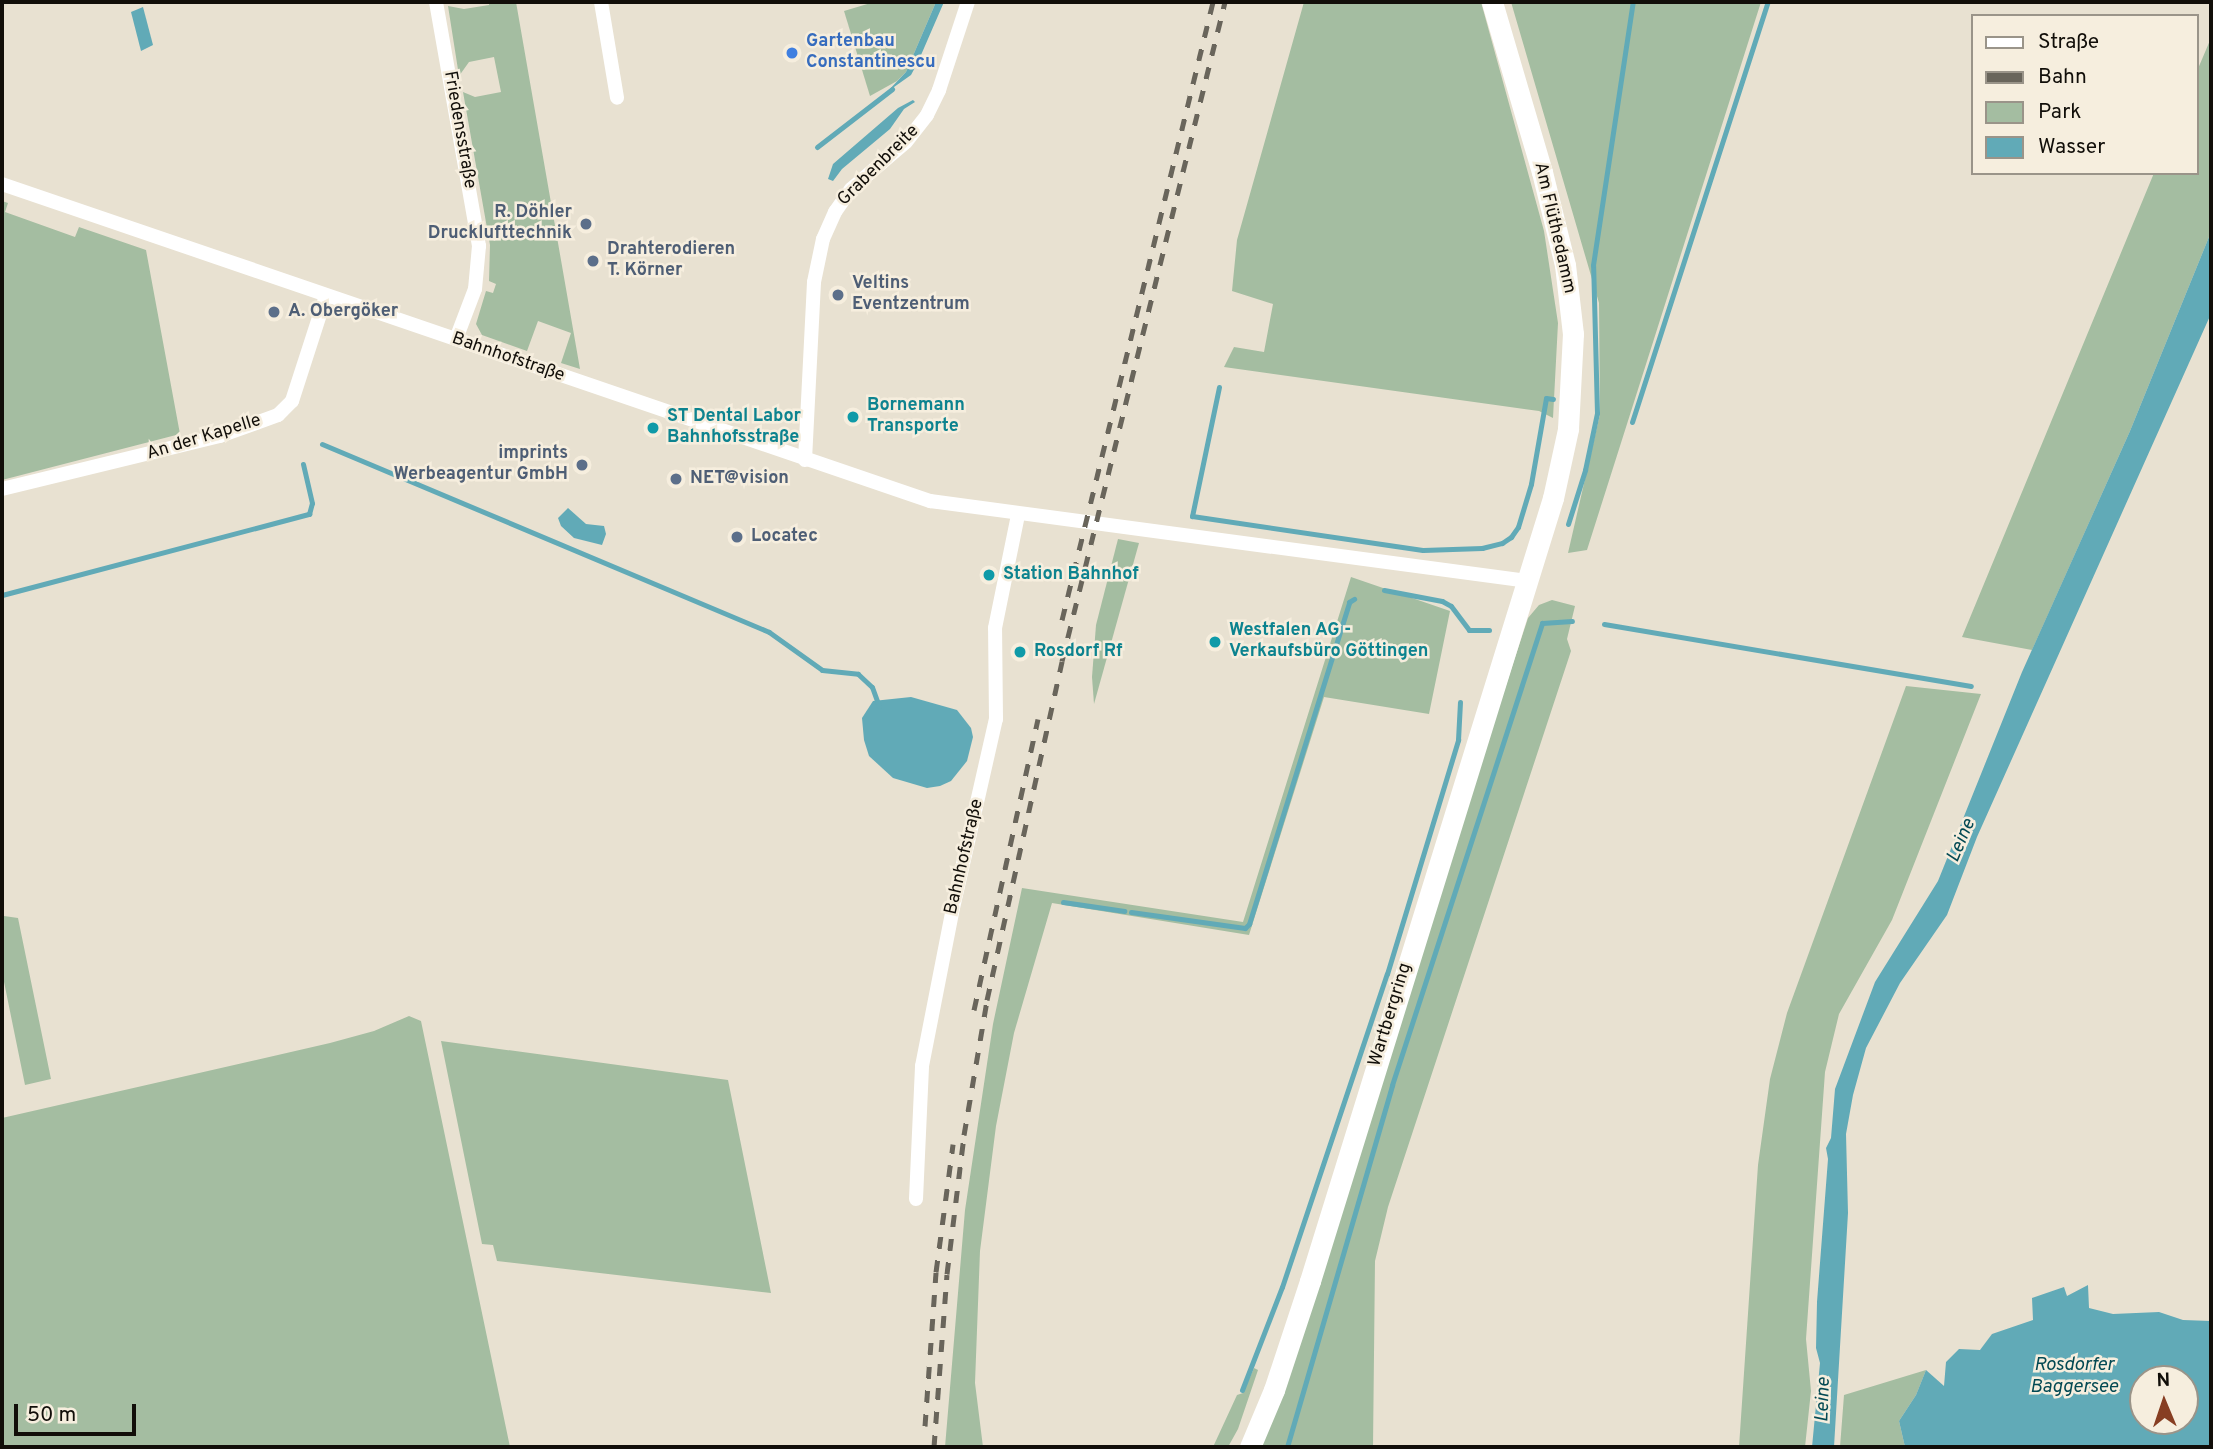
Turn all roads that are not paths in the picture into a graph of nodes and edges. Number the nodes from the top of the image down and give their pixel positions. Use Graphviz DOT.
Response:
graph roads {
  1 [pos="436,2"];
  2 [pos="601,2"];
  3 [pos="968,2"];
  4 [pos="1492,2"];
  5 [pos="617,98"];
  6 [pos="2,184"];
  7 [pos="327,296"];
  8 [pos="456,339"];
  9 [pos="804,460"];
  10 [pos="2,489"];
  11 [pos="1018,515"];
  12 [pos="1527,581"];
  13 [pos="916,1199"];
  14 [pos="1250,1447"];
  1 -- 8 [label="street, Friedensstraße"];
  2 -- 5 [label="street"];
  3 -- 9 [label="street, Grabenbreite"];
  4 -- 12 [label="main road, Am Flüthedamm"];
  6 -- 7 [label="street, Bahnhofstraße"];
  7 -- 8 [label="street, Bahnhofstraße"];
  7 -- 10 [label="street, An der Kapelle"];
  8 -- 9 [label="street, Bahnhofstraße"];
  9 -- 11 [label="street, Bahnhofstraße"];
  11 -- 12 [label="street, Bahnhofstraße"];
  11 -- 13 [label="street, Bahnhofstraße"];
  12 -- 14 [label="main road, Wartbergring"];
}
